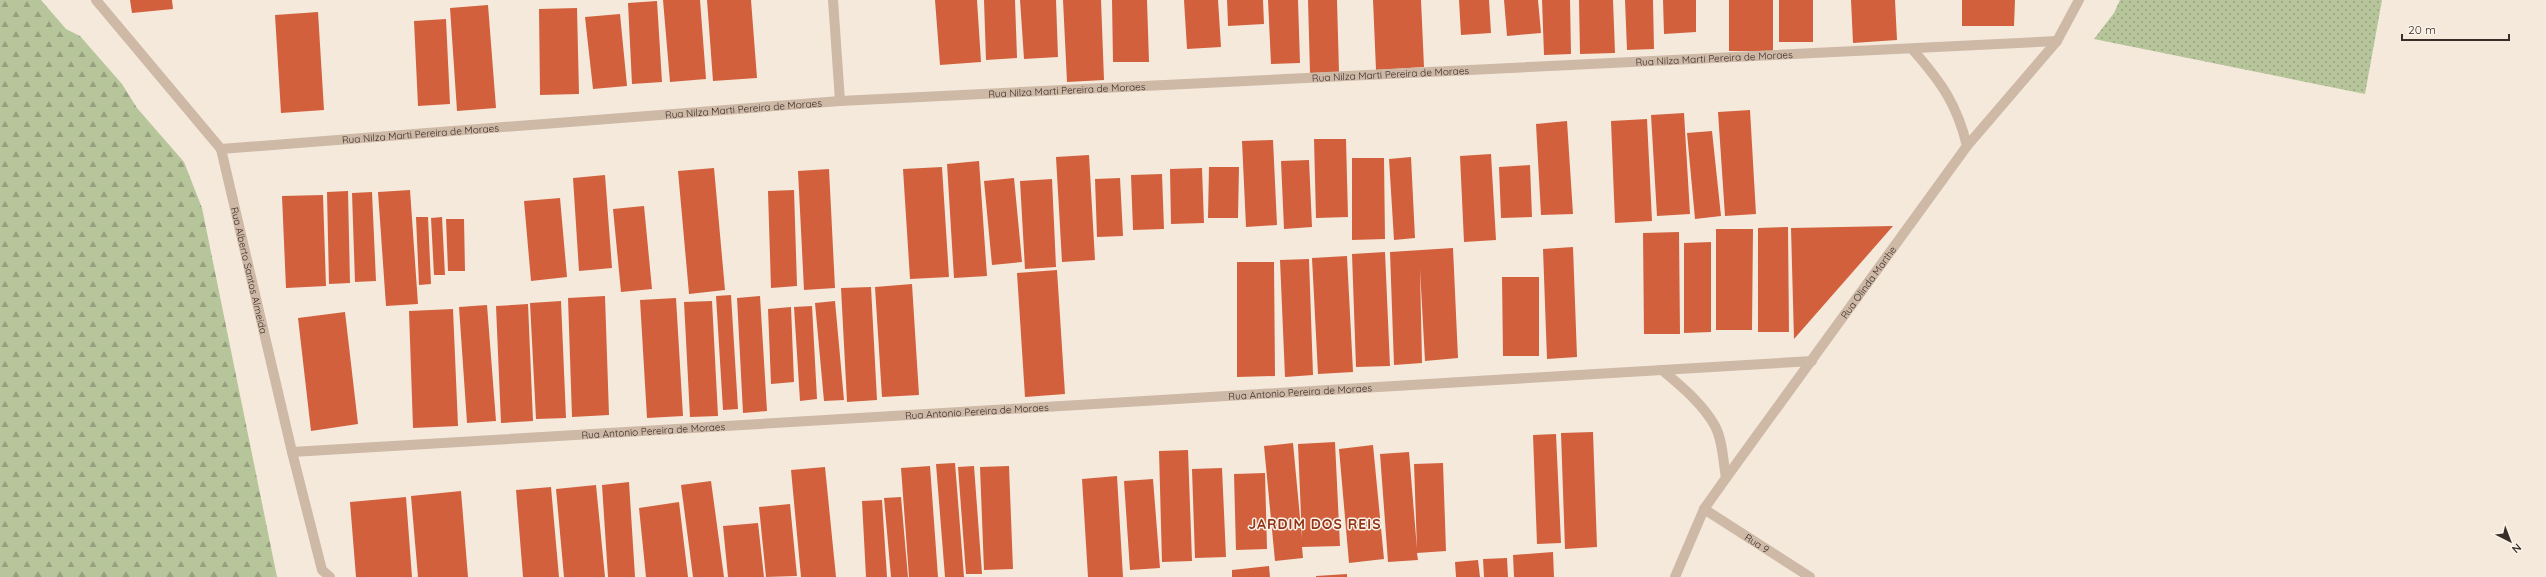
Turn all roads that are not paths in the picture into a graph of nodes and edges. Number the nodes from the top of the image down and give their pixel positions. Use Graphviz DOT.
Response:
graph roads {
  1 [pos="96,0"];
  2 [pos="833,0"];
  3 [pos="2079,0"];
  4 [pos="2058,41"];
  5 [pos="1913,50"];
  6 [pos="840,101"];
  7 [pos="1967,146"];
  8 [pos="221,149"];
  9 [pos="1812,361"];
  10 [pos="1662,370"];
  11 [pos="292,452"];
  12 [pos="1726,478"];
  13 [pos="1704,510"];
  14 [pos="330,577"];
  15 [pos="1675,577"];
  16 [pos="1810,577"];
  1 -- 8 [label="street, Rua Alberto Santos Almeida"];
  2 -- 6 [label="street"];
  3 -- 4 [label="street, Rua Olinda Marthe"];
  4 -- 5 [label="street, Rua Nilza Marti Pereira de Moraes"];
  4 -- 7 [label="street, Rua Olinda Marthe"];
  5 -- 6 [label="street, Rua Nilza Marti Pereira de Moraes"];
  5 -- 7 [label="street"];
  6 -- 8 [label="street, Rua Nilza Marti Pereira de Moraes"];
  7 -- 9 [label="street, Rua Olinda Marthe"];
  8 -- 11 [label="street, Rua Alberto Santos Almeida"];
  9 -- 10 [label="street, Rua Antonio Pereira de Moraes"];
  9 -- 12 [label="street, Rua Olinda Marthe"];
  10 -- 11 [label="street, Rua Antonio Pereira de Moraes"];
  10 -- 12 [label="street"];
  11 -- 14 [label="street, Rua Alberto Santos Almeida"];
  12 -- 13 [label="street, Rua Olinda Marthe"];
  13 -- 15 [label="street, Rua Olinda Marthe"];
  13 -- 16 [label="street, Rua 9"];
}
